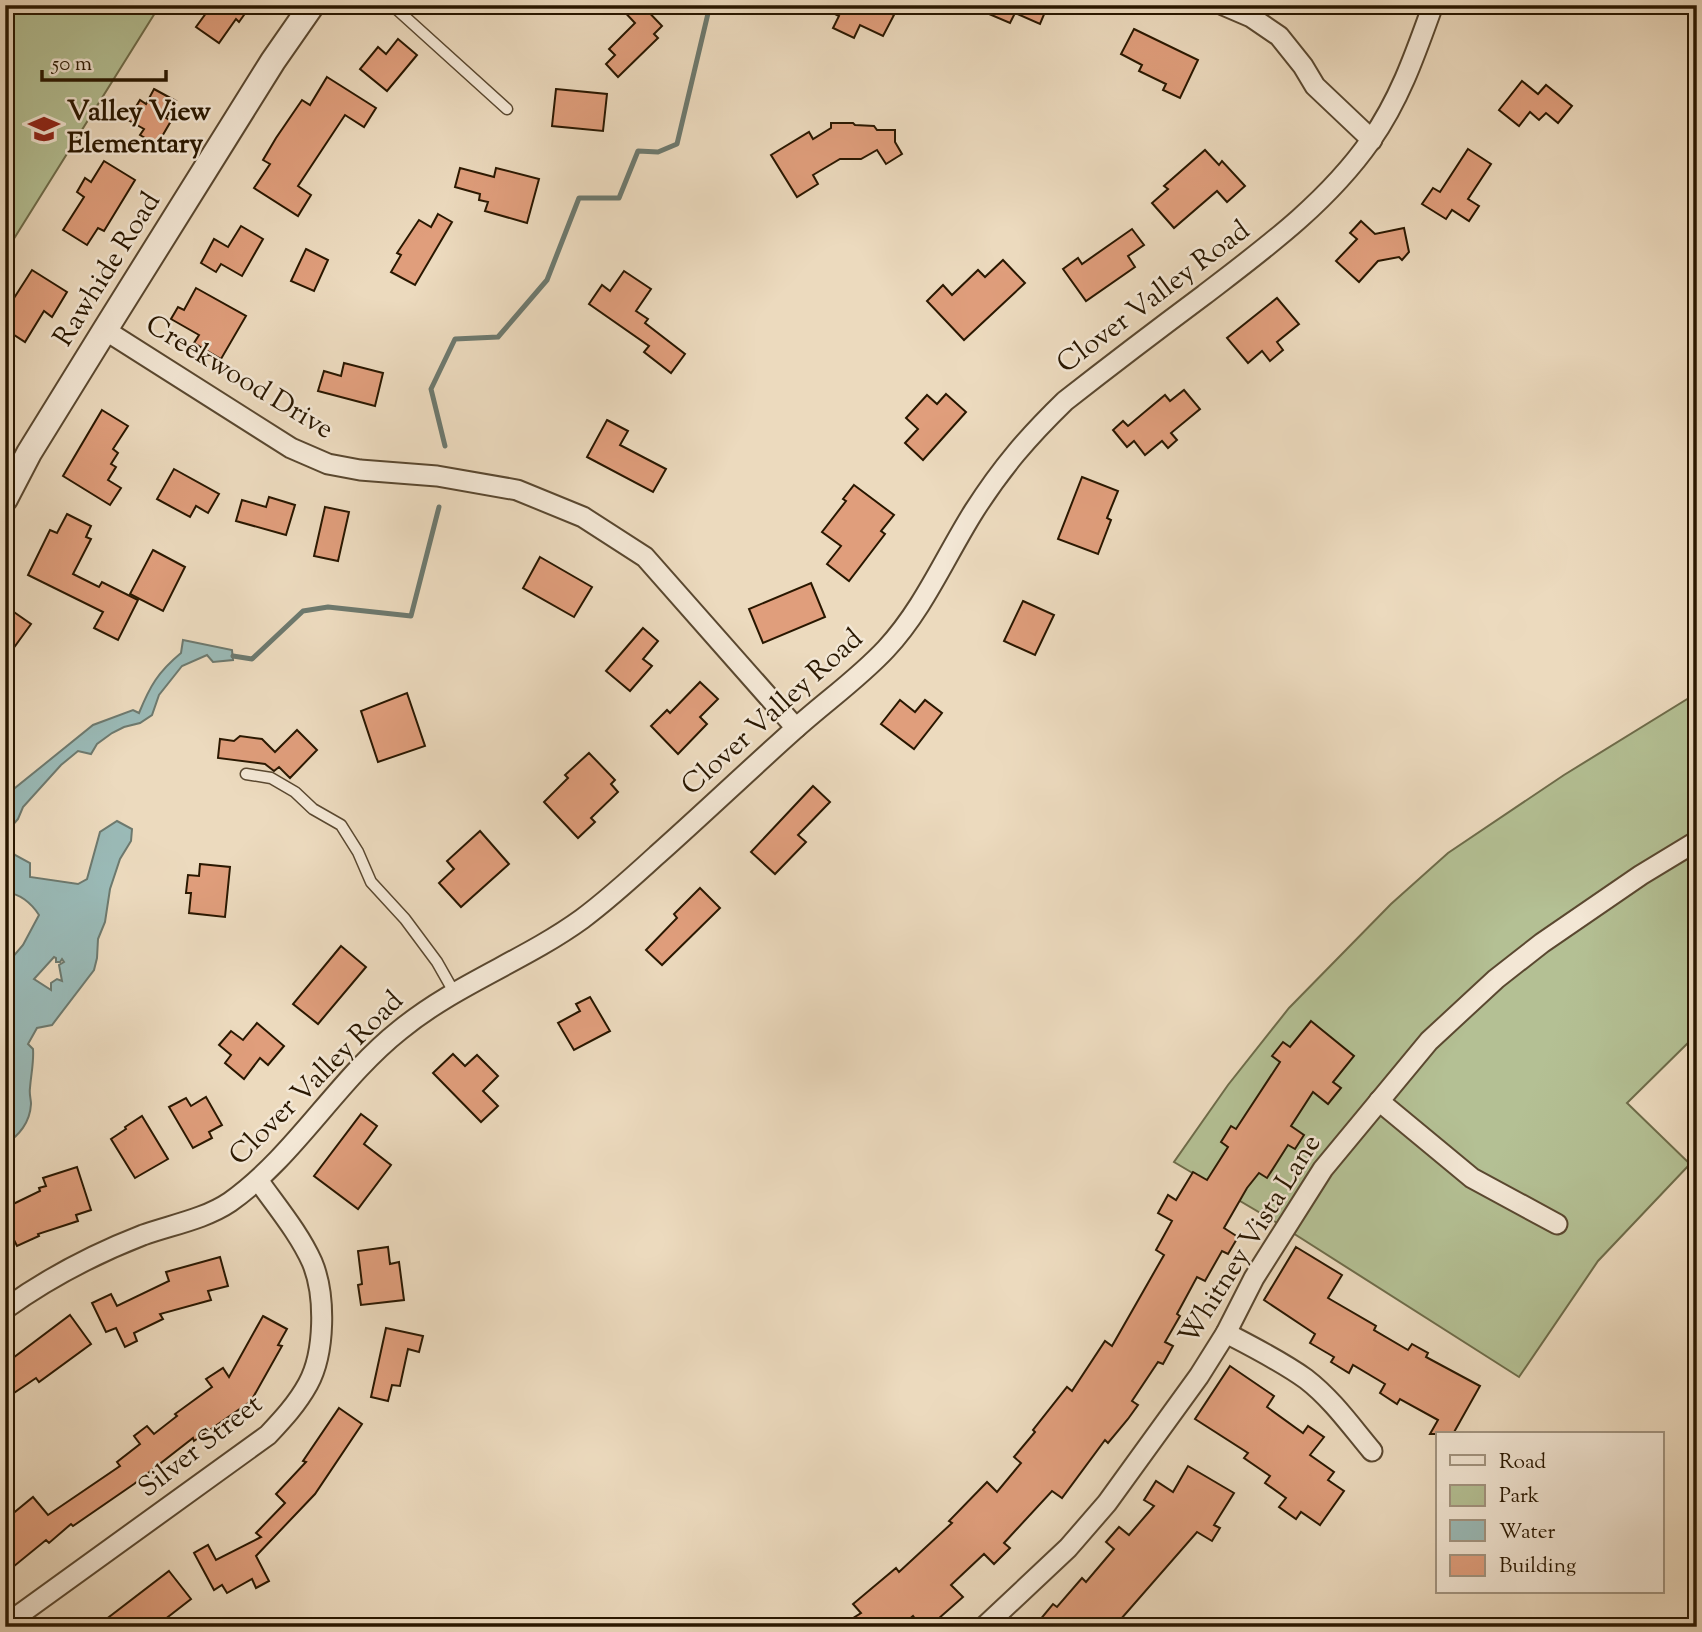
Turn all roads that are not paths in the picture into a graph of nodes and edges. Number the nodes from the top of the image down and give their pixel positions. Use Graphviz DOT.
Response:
graph roads {
  1 [pos="312,5"];
  2 [pos="392,5"];
  3 [pos="1223,5"];
  4 [pos="1433,5"];
  5 [pos="507,109"];
  6 [pos="1371,140"];
  7 [pos="105,330"];
  8 [pos="5,499"];
  9 [pos="796,728"];
  10 [pos="246,775"];
  11 [pos="1697,841"];
  12 [pos="454,992"];
  13 [pos="1379,1101"];
  14 [pos="258,1181"];
  15 [pos="1557,1224"];
  16 [pos="5,1309"];
  17 [pos="1226,1333"];
  18 [pos="1372,1451"];
  19 [pos="5,1625"];
  20 [pos="984,1627"];
  1 -- 7 [label="street, Rawhide Road"];
  2 -- 5 [label="lane"];
  3 -- 6 [label="street"];
  4 -- 6 [label="street, Clover Valley Road"];
  6 -- 9 [label="street, Clover Valley Road"];
  7 -- 8 [label="street, Rawhide Road"];
  7 -- 9 [label="street, Creekwood Drive"];
  9 -- 12 [label="street, Clover Valley Road"];
  10 -- 12 [label="lane"];
  11 -- 13 [label="street, Whitney Vista Lane"];
  12 -- 14 [label="street, Clover Valley Road"];
  13 -- 15 [label="street"];
  13 -- 17 [label="street, Whitney Vista Lane"];
  14 -- 16 [label="street, Clover Valley Road"];
  14 -- 19 [label="street, Silver Street"];
  17 -- 18 [label="street"];
  17 -- 20 [label="street, Whitney Vista Lane"];
}
